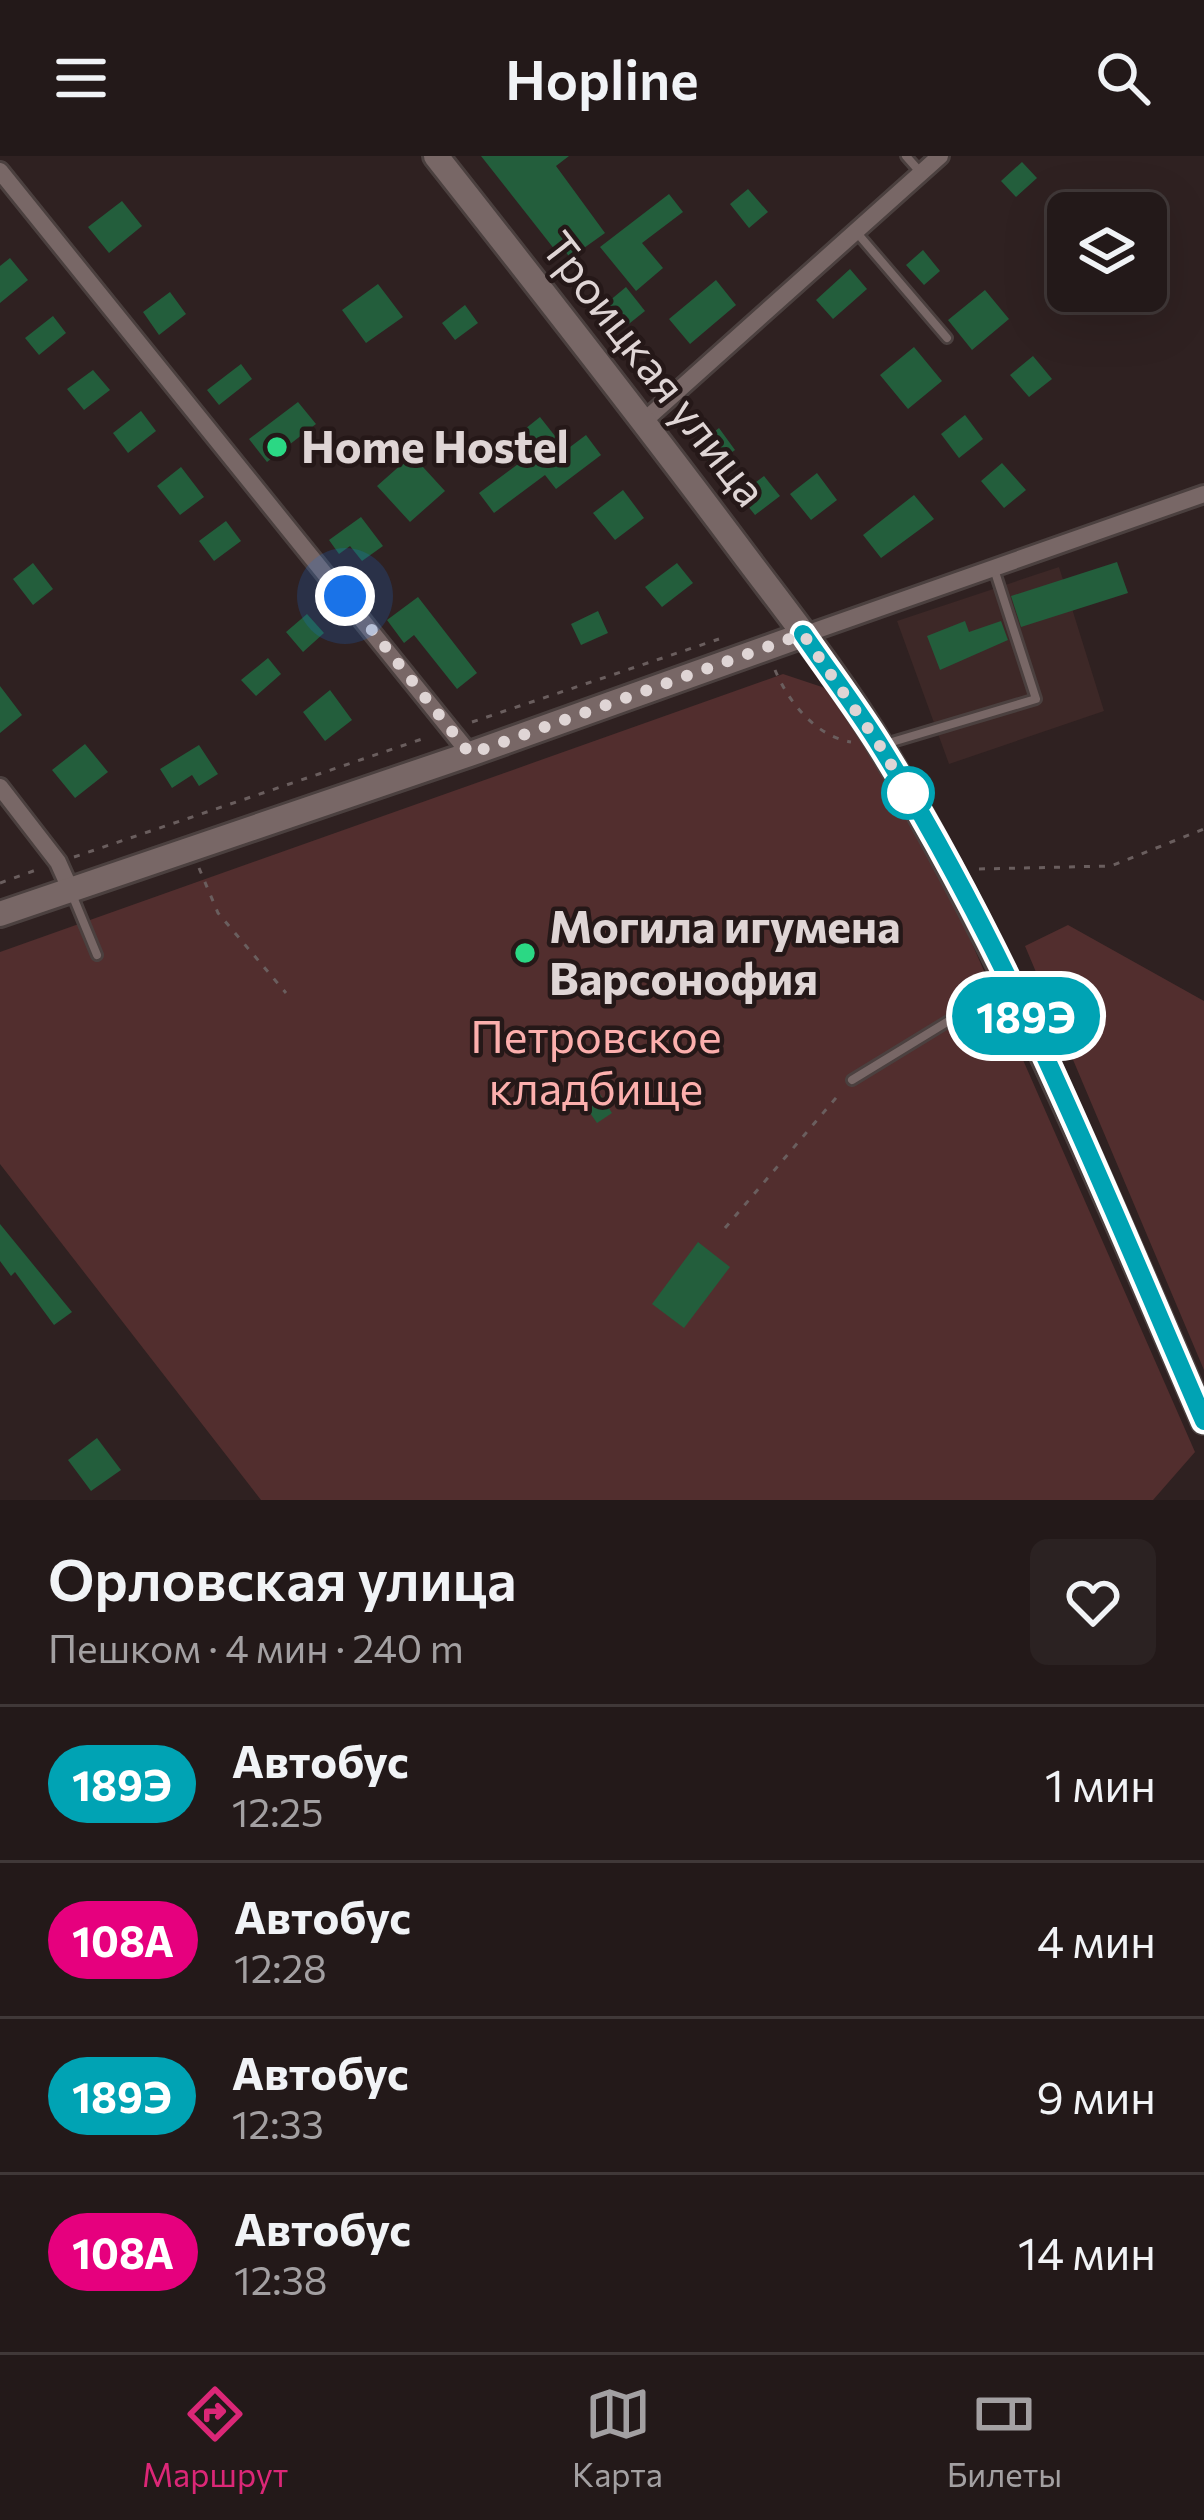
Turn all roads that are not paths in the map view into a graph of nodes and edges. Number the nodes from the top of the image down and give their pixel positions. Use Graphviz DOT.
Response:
graph roads {
  1 [pos="436,156"];
  2 [pos="906,156"];
  3 [pos="940,156"];
  4 [pos="0,171"];
  5 [pos="921,173"];
  6 [pos="857,232"];
  7 [pos="946,338"];
  8 [pos="644,421"];
  9 [pos="1204,494"];
  10 [pos="993,568"];
  11 [pos="803,634"];
  12 [pos="880,746"];
  13 [pos="470,754"];
  14 [pos="0,787"];
  15 [pos="71,891"];
  16 [pos="0,914"];
  17 [pos="98,955"];
  18 [pos="1004,971"];
  19 [pos="852,1080"];
  20 [pos="1204,1421"];
  1 -- 8 [label="main road, Троицкая улица"];
  2 -- 5 [label="lane"];
  3 -- 5 [label="street"];
  4 -- 13 [label="street"];
  5 -- 6 [label="street"];
  6 -- 7 [label="lane"];
  6 -- 8 [label="street"];
  8 -- 11 [label="main road, Троицкая улица"];
  9 -- 10 [label="street"];
  10 -- 11 [label="street"];
  10 -- 12 [label="lane"];
  11 -- 12 [label="main road, Троицкая улица"];
  11 -- 13 [label="main road"];
  12 -- 18 [label="main road, Троицкая улица"];
  13 -- 15 [label="main road"];
  14 -- 15 [label="street"];
  15 -- 16 [label="main road"];
  15 -- 17 [label="lane"];
  18 -- 19 [label="lane"];
  18 -- 20 [label="main road, Троицкая улица"];
}
